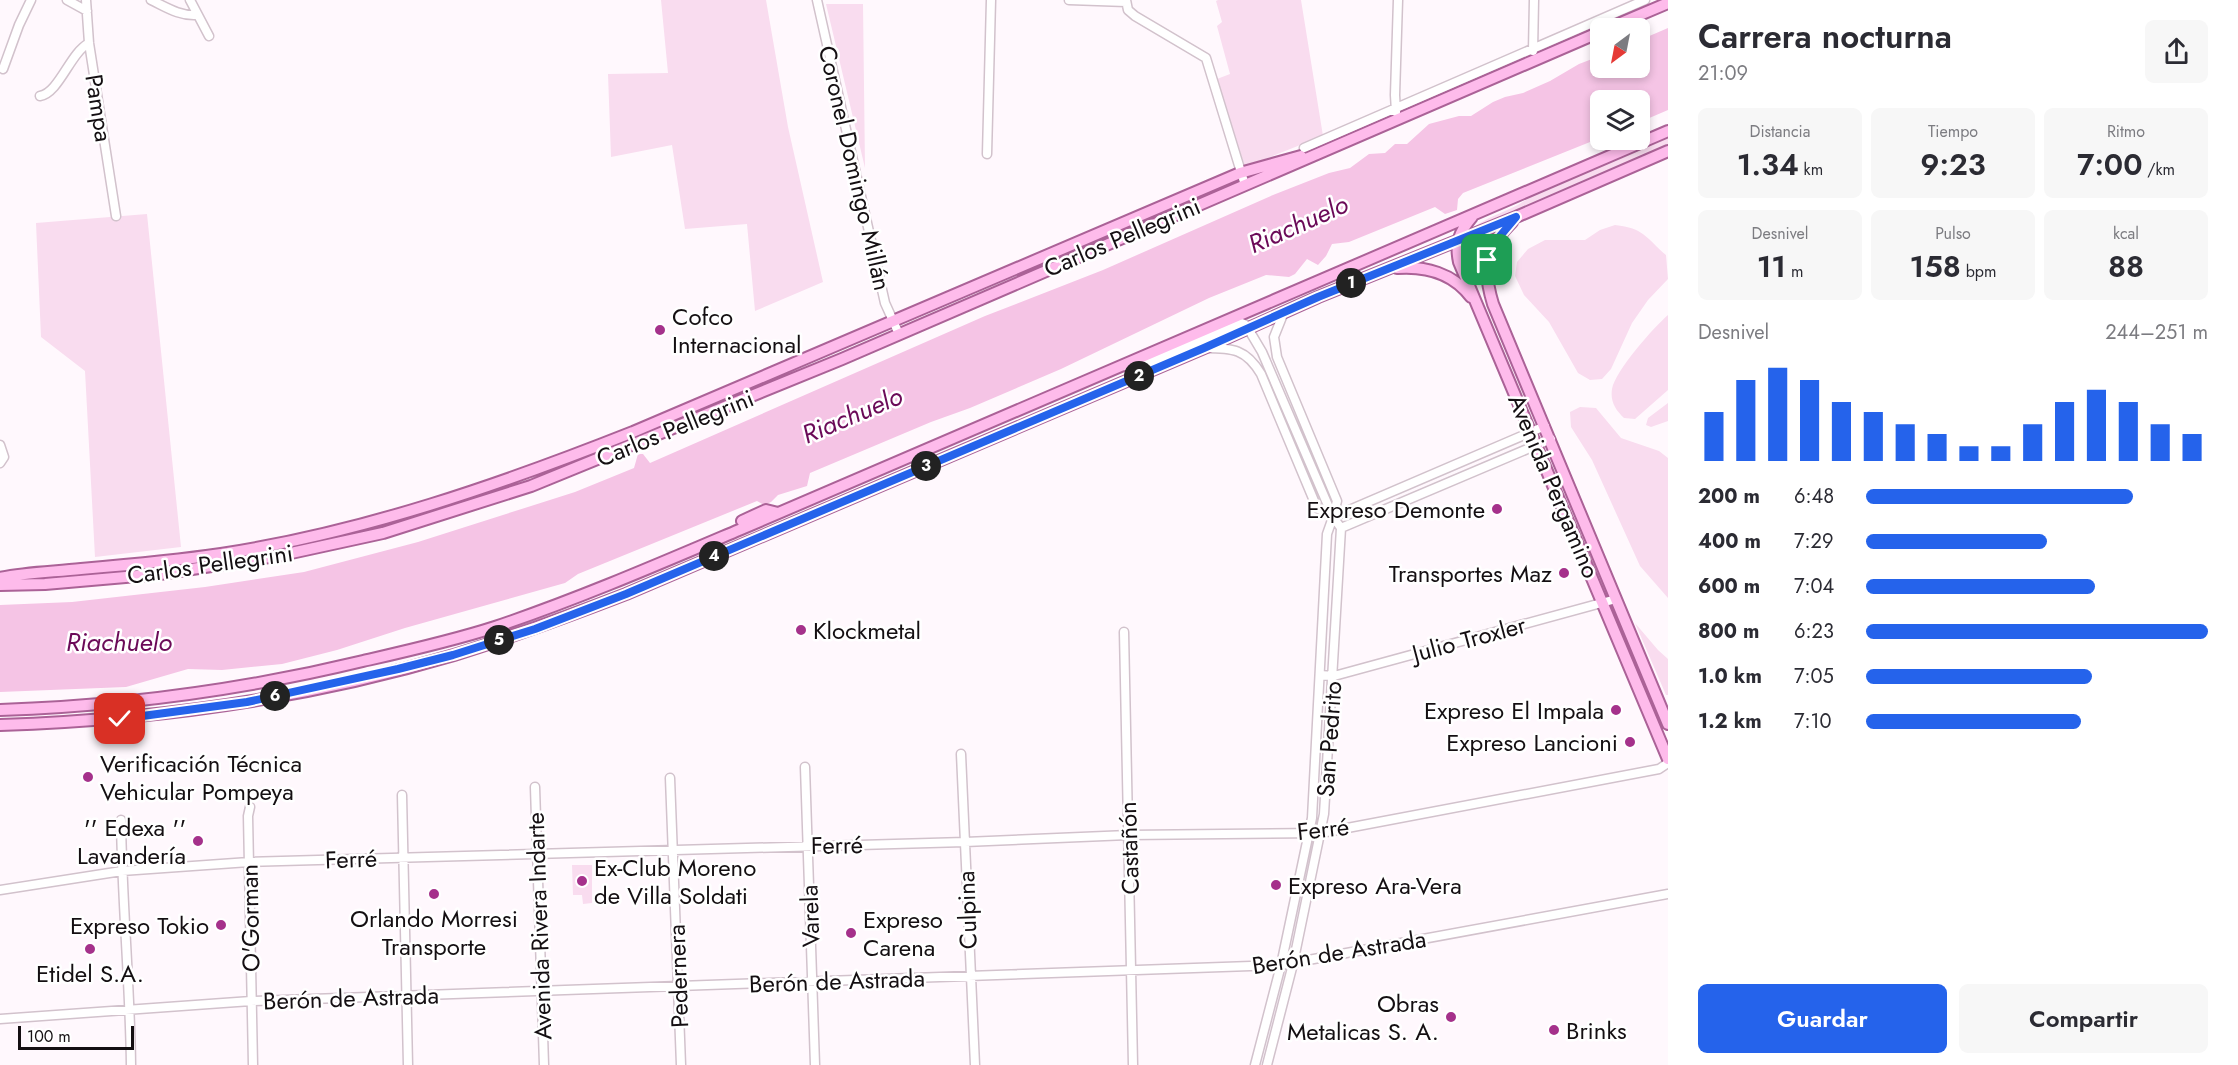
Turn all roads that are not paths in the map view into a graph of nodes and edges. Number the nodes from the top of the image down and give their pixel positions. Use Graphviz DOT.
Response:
graph roads {
  1 [pos="31,0"];
  2 [pos="67,0"];
  3 [pos="86,0"];
  4 [pos="151,0"];
  5 [pos="189,0"];
  6 [pos="817,0"];
  7 [pos="991,0"];
  8 [pos="1069,0"];
  9 [pos="1398,0"];
  10 [pos="1533,0"];
  11 [pos="1645,0"];
  12 [pos="1126,1"];
  13 [pos="1668,3"];
  14 [pos="87,11"];
  15 [pos="196,15"];
  16 [pos="1633,18"];
  17 [pos="209,36"];
  18 [pos="1590,36"];
  19 [pos="89,43"];
  20 [pos="1532,48"];
  21 [pos="1534,61"];
  22 [pos="3,69"];
  23 [pos="40,96"];
  24 [pos="1395,107"];
  25 [pos="1398,118"];
  26 [pos="1668,131"];
  27 [pos="1304,148"];
  28 [pos="1668,151"];
  29 [pos="1316,153"];
  30 [pos="987,154"];
  31 [pos="1240,173"];
  32 [pos="1245,185"];
  33 [pos="1474,215"];
  34 [pos="116,216"];
  35 [pos="1516,217"];
  36 [pos="1457,240"];
  37 [pos="1385,269"];
  38 [pos="1477,305"];
  39 [pos="1284,312"];
  40 [pos="893,321"];
  41 [pos="1250,328"];
  42 [pos="899,334"];
  43 [pos="1204,348"];
  44 [pos="1123,366"];
  45 [pos="1545,426"];
  46 [pos="1530,432"];
  47 [pos="1551,439"];
  48 [pos="0,445"];
  49 [pos="1536,445"];
  50 [pos="2,460"];
  51 [pos="1334,517"];
  52 [pos="1341,528"];
  53 [pos="739,530"];
  54 [pos="745,543"];
  55 [pos="0,579"];
  56 [pos="0,585"];
  57 [pos="1617,599"];
  58 [pos="1603,603"];
  59 [pos="1124,632"];
  60 [pos="394,654"];
  61 [pos="398,669"];
  62 [pos="1320,675"];
  63 [pos="1334,676"];
  64 [pos="246,687"];
  65 [pos="247,702"];
  66 [pos="0,710"];
  67 [pos="1668,724"];
  68 [pos="0,725"];
  69 [pos="961,754"];
  70 [pos="1668,761"];
  71 [pos="805,767"];
  72 [pos="670,778"];
  73 [pos="535,787"];
  74 [pos="402,795"];
  75 [pos="250,807"];
  76 [pos="121,820"];
  77 [pos="1321,832"];
  78 [pos="1309,833"];
  79 [pos="1128,835"];
  80 [pos="965,842"];
  81 [pos="808,846"];
  82 [pos="674,850"];
  83 [pos="536,854"];
  84 [pos="403,857"];
  85 [pos="249,862"];
  86 [pos="122,871"];
  87 [pos="0,890"];
  88 [pos="1668,894"];
  89 [pos="1293,964"];
  90 [pos="1281,965"];
  91 [pos="1132,970"];
  92 [pos="970,976"];
  93 [pos="813,983"];
  94 [pos="678,987"];
  95 [pos="542,992"];
  96 [pos="406,996"];
  97 [pos="251,1001"];
  98 [pos="130,1009"];
  99 [pos="0,1019"];
  100 [pos="131,1065"];
  101 [pos="253,1065"];
  102 [pos="408,1065"];
  103 [pos="544,1065"];
  104 [pos="681,1065"];
  105 [pos="815,1065"];
  106 [pos="975,1065"];
  107 [pos="1133,1065"];
  108 [pos="1255,1065"];
  109 [pos="1267,1065"];
  1 -- 22 [label="street"];
  2 -- 14 [label="street"];
  3 -- 14 [label="street, Pampa"];
  4 -- 15 [label="street"];
  5 -- 15 [label="street"];
  6 -- 40 [label="street, Coronel Domingo Millán"];
  7 -- 30 [label="street"];
  8 -- 12 [label="street"];
  9 -- 24 [label="street"];
  10 -- 20 [label="street"];
  11 -- 20 [label="street"];
  12 -- 31 [label="street"];
  13 -- 16 [label="main road"];
  14 -- 19 [label="street, Pampa"];
  15 -- 17 [label="street"];
  18 -- 21 [label="main road, Carlos Pellegrini"];
  19 -- 23 [label="street"];
  19 -- 34 [label="street, Pampa"];
  20 -- 21 [label="street"];
  20 -- 24 [label="street"];
  21 -- 25 [label="main road, Carlos Pellegrini"];
  24 -- 25 [label="street"];
  24 -- 27 [label="street"];
  25 -- 29 [label="main road, Carlos Pellegrini"];
  26 -- 33 [label="main road"];
  28 -- 35 [label="main road"];
  29 -- 31 [label="main road, Carlos Pellegrini"];
  29 -- 32 [label="main road, Carlos Pellegrini"];
  31 -- 32 [label="street"];
  31 -- 40 [label="main road, Carlos Pellegrini"];
  32 -- 42 [label="main road, Carlos Pellegrini"];
  33 -- 36 [label="main road"];
  33 -- 44 [label="main road"];
  35 -- 36 [label="main road"];
  35 -- 45 [label="main road, Avenida Pergamino"];
  36 -- 37 [label="main road"];
  36 -- 38 [label="main road, Avenida Pergamino"];
  37 -- 38 [label="main road"];
  37 -- 39 [label="main road"];
  38 -- 46 [label="main road, Avenida Pergamino"];
  39 -- 41 [label="main road"];
  39 -- 51 [label="street, San Pedrito"];
  40 -- 42 [label="street, Coronel Domingo Millán"];
  40 -- 55 [label="main road, Carlos Pellegrini"];
  41 -- 43 [label="main road"];
  41 -- 44 [label="street"];
  41 -- 51 [label="street, San Pedrito"];
  42 -- 56 [label="main road, Carlos Pellegrini"];
  43 -- 51 [label="street, San Pedrito"];
  43 -- 54 [label="main road"];
  44 -- 53 [label="main road"];
  45 -- 46 [label="street"];
  45 -- 47 [label="main road, Avenida Pergamino"];
  46 -- 49 [label="main road, Avenida Pergamino"];
  46 -- 51 [label="street"];
  47 -- 49 [label="street"];
  47 -- 57 [label="main road, Avenida Pergamino"];
  48 -- 50 [label="street"];
  49 -- 52 [label="street"];
  49 -- 58 [label="main road, Avenida Pergamino"];
  51 -- 52 [label="street, San Pedrito"];
  51 -- 62 [label="street, San Pedrito"];
  52 -- 63 [label="street, San Pedrito"];
  53 -- 54 [label="main road"];
  53 -- 60 [label="main road"];
  54 -- 61 [label="main road"];
  57 -- 58 [label="street, Julio Troxler"];
  57 -- 67 [label="main road, Avenida Pergamino"];
  58 -- 63 [label="street, Julio Troxler"];
  58 -- 70 [label="main road, Avenida Pergamino"];
  59 -- 79 [label="street, Castañón"];
  60 -- 61 [label="main road"];
  60 -- 64 [label="main road"];
  61 -- 65 [label="main road"];
  62 -- 63 [label="street, Julio Troxler"];
  62 -- 78 [label="street, San Pedrito"];
  63 -- 77 [label="street, San Pedrito"];
  64 -- 65 [label="main road"];
  64 -- 66 [label="main road"];
  65 -- 68 [label="main road"];
  69 -- 80 [label="street, Culpina"];
  70 -- 77 [label="street, Ferré"];
  71 -- 81 [label="street, Varela"];
  72 -- 82 [label="street, Pedernera"];
  73 -- 83 [label="street, Avenida Rivera Indarte"];
  74 -- 84 [label="street"];
  75 -- 85 [label="street, O'Gorman"];
  76 -- 86 [label="street"];
  77 -- 78 [label="street, Ferré"];
  77 -- 89 [label="street, San Pedrito"];
  78 -- 79 [label="street, Ferré"];
  78 -- 90 [label="street, San Pedrito"];
  79 -- 80 [label="street, Ferré"];
  79 -- 91 [label="street, Castañón"];
  80 -- 81 [label="street, Ferré"];
  80 -- 92 [label="street, Culpina"];
  81 -- 82 [label="street, Ferré"];
  81 -- 93 [label="street, Varela"];
  82 -- 83 [label="street, Ferré"];
  82 -- 94 [label="street, Pedernera"];
  83 -- 84 [label="street, Ferré"];
  83 -- 95 [label="street, Avenida Rivera Indarte"];
  84 -- 85 [label="street, Ferré"];
  84 -- 96 [label="street"];
  85 -- 86 [label="street, Ferré"];
  85 -- 97 [label="street, O'Gorman"];
  86 -- 87 [label="street, Ferré"];
  86 -- 98 [label="street"];
  88 -- 89 [label="street, Berón de Astrada"];
  89 -- 90 [label="street, Berón de Astrada"];
  89 -- 109 [label="street, San Pedrito"];
  90 -- 91 [label="street, Berón de Astrada"];
  90 -- 108 [label="street, San Pedrito"];
  91 -- 92 [label="street, Berón de Astrada"];
  91 -- 107 [label="street, Castañón"];
  92 -- 93 [label="street, Berón de Astrada"];
  92 -- 106 [label="street, Culpina"];
  93 -- 94 [label="street, Berón de Astrada"];
  93 -- 105 [label="street, Varela"];
  94 -- 95 [label="street, Berón de Astrada"];
  94 -- 104 [label="street, Pedernera"];
  95 -- 96 [label="street, Berón de Astrada"];
  95 -- 103 [label="street, Avenida Rivera Indarte"];
  96 -- 97 [label="street, Berón de Astrada"];
  96 -- 102 [label="street"];
  97 -- 98 [label="street, Berón de Astrada"];
  97 -- 101 [label="street, O'Gorman"];
  98 -- 99 [label="street, Berón de Astrada"];
  98 -- 100 [label="street"];
}
